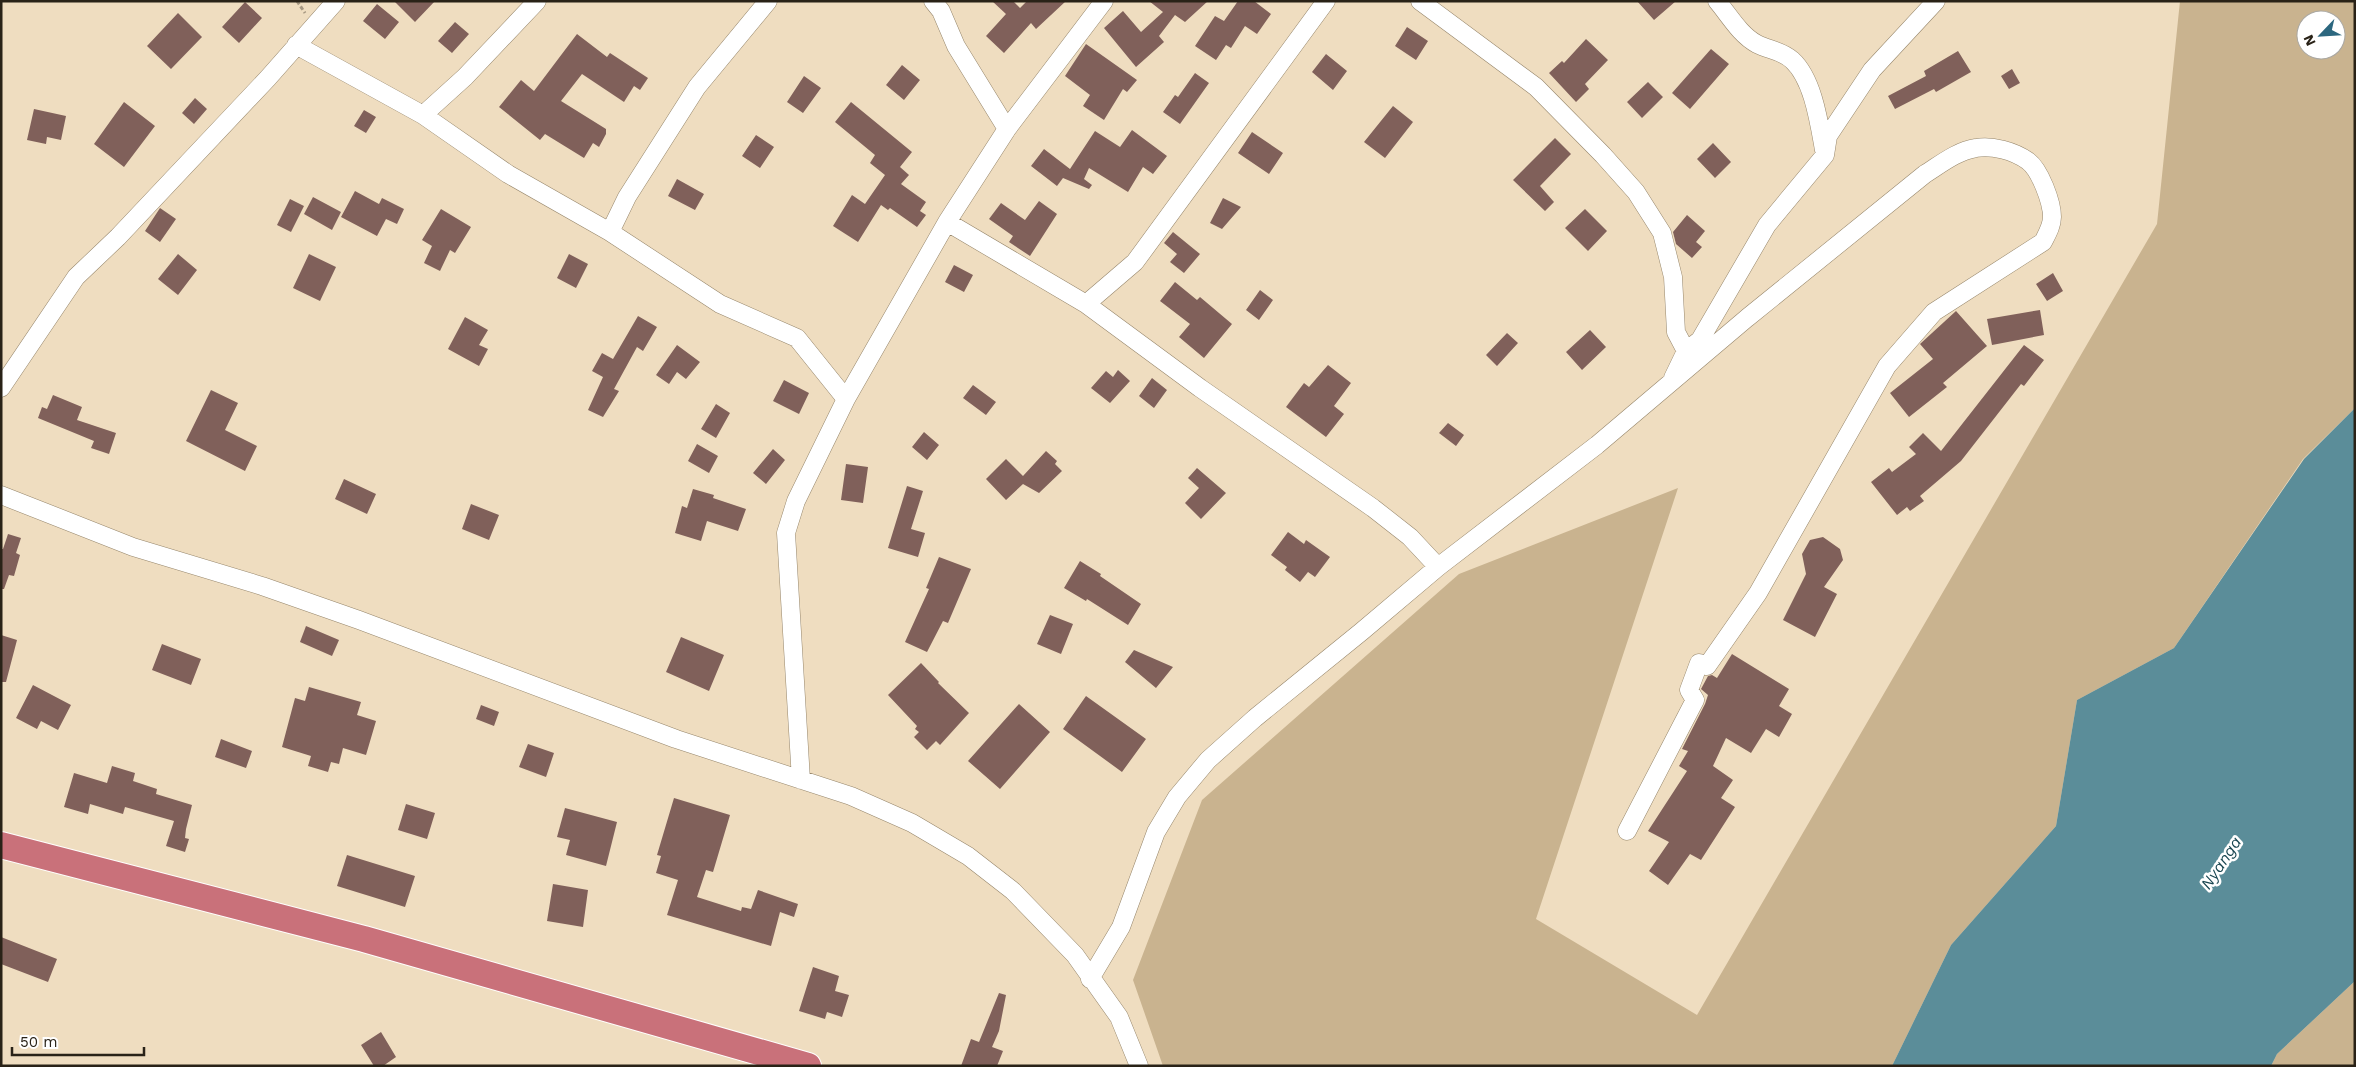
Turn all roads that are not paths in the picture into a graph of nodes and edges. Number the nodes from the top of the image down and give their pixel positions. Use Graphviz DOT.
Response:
graph roads {
  1 [pos="336,1"];
  2 [pos="537,1"];
  3 [pos="768,1"];
  4 [pos="933,1"];
  5 [pos="1104,1"];
  6 [pos="1326,1"];
  7 [pos="1420,1"];
  8 [pos="1717,1"];
  9 [pos="1936,1"];
  10 [pos="296,45"];
  11 [pos="423,115"];
  12 [pos="1007,129"];
  13 [pos="1825,155"];
  14 [pos="947,222"];
  15 [pos="610,232"];
  16 [pos="1086,304"];
  17 [pos="1686,351"];
  18 [pos="1669,385"];
  19 [pos="1,388"];
  20 [pos="846,399"];
  21 [pos="1,496"];
  22 [pos="1438,567"];
  23 [pos="801,780"];
  24 [pos="1627,830"];
  25 [pos="1,846"];
  26 [pos="1090,979"];
  27 [pos="808,1066"];
  28 [pos="1139,1066"];
  1 -- 10 [label="street"];
  2 -- 11 [label="street"];
  3 -- 15 [label="street"];
  4 -- 12 [label="street"];
  5 -- 12 [label="street"];
  6 -- 16 [label="street"];
  7 -- 17 [label="street"];
  8 -- 13 [label="street"];
  9 -- 13 [label="street"];
  10 -- 11 [label="street"];
  10 -- 19 [label="street"];
  11 -- 15 [label="street"];
  12 -- 14 [label="street"];
  13 -- 17 [label="street"];
  14 -- 16 [label="street"];
  14 -- 20 [label="street"];
  15 -- 20 [label="street"];
  16 -- 22 [label="street"];
  17 -- 18 [label="street"];
  18 -- 22 [label="street"];
  18 -- 24 [label="street"];
  20 -- 23 [label="street"];
  21 -- 23 [label="street"];
  22 -- 26 [label="street"];
  23 -- 26 [label="street"];
  25 -- 27 [label="highway"];
  26 -- 28 [label="street"];
}
